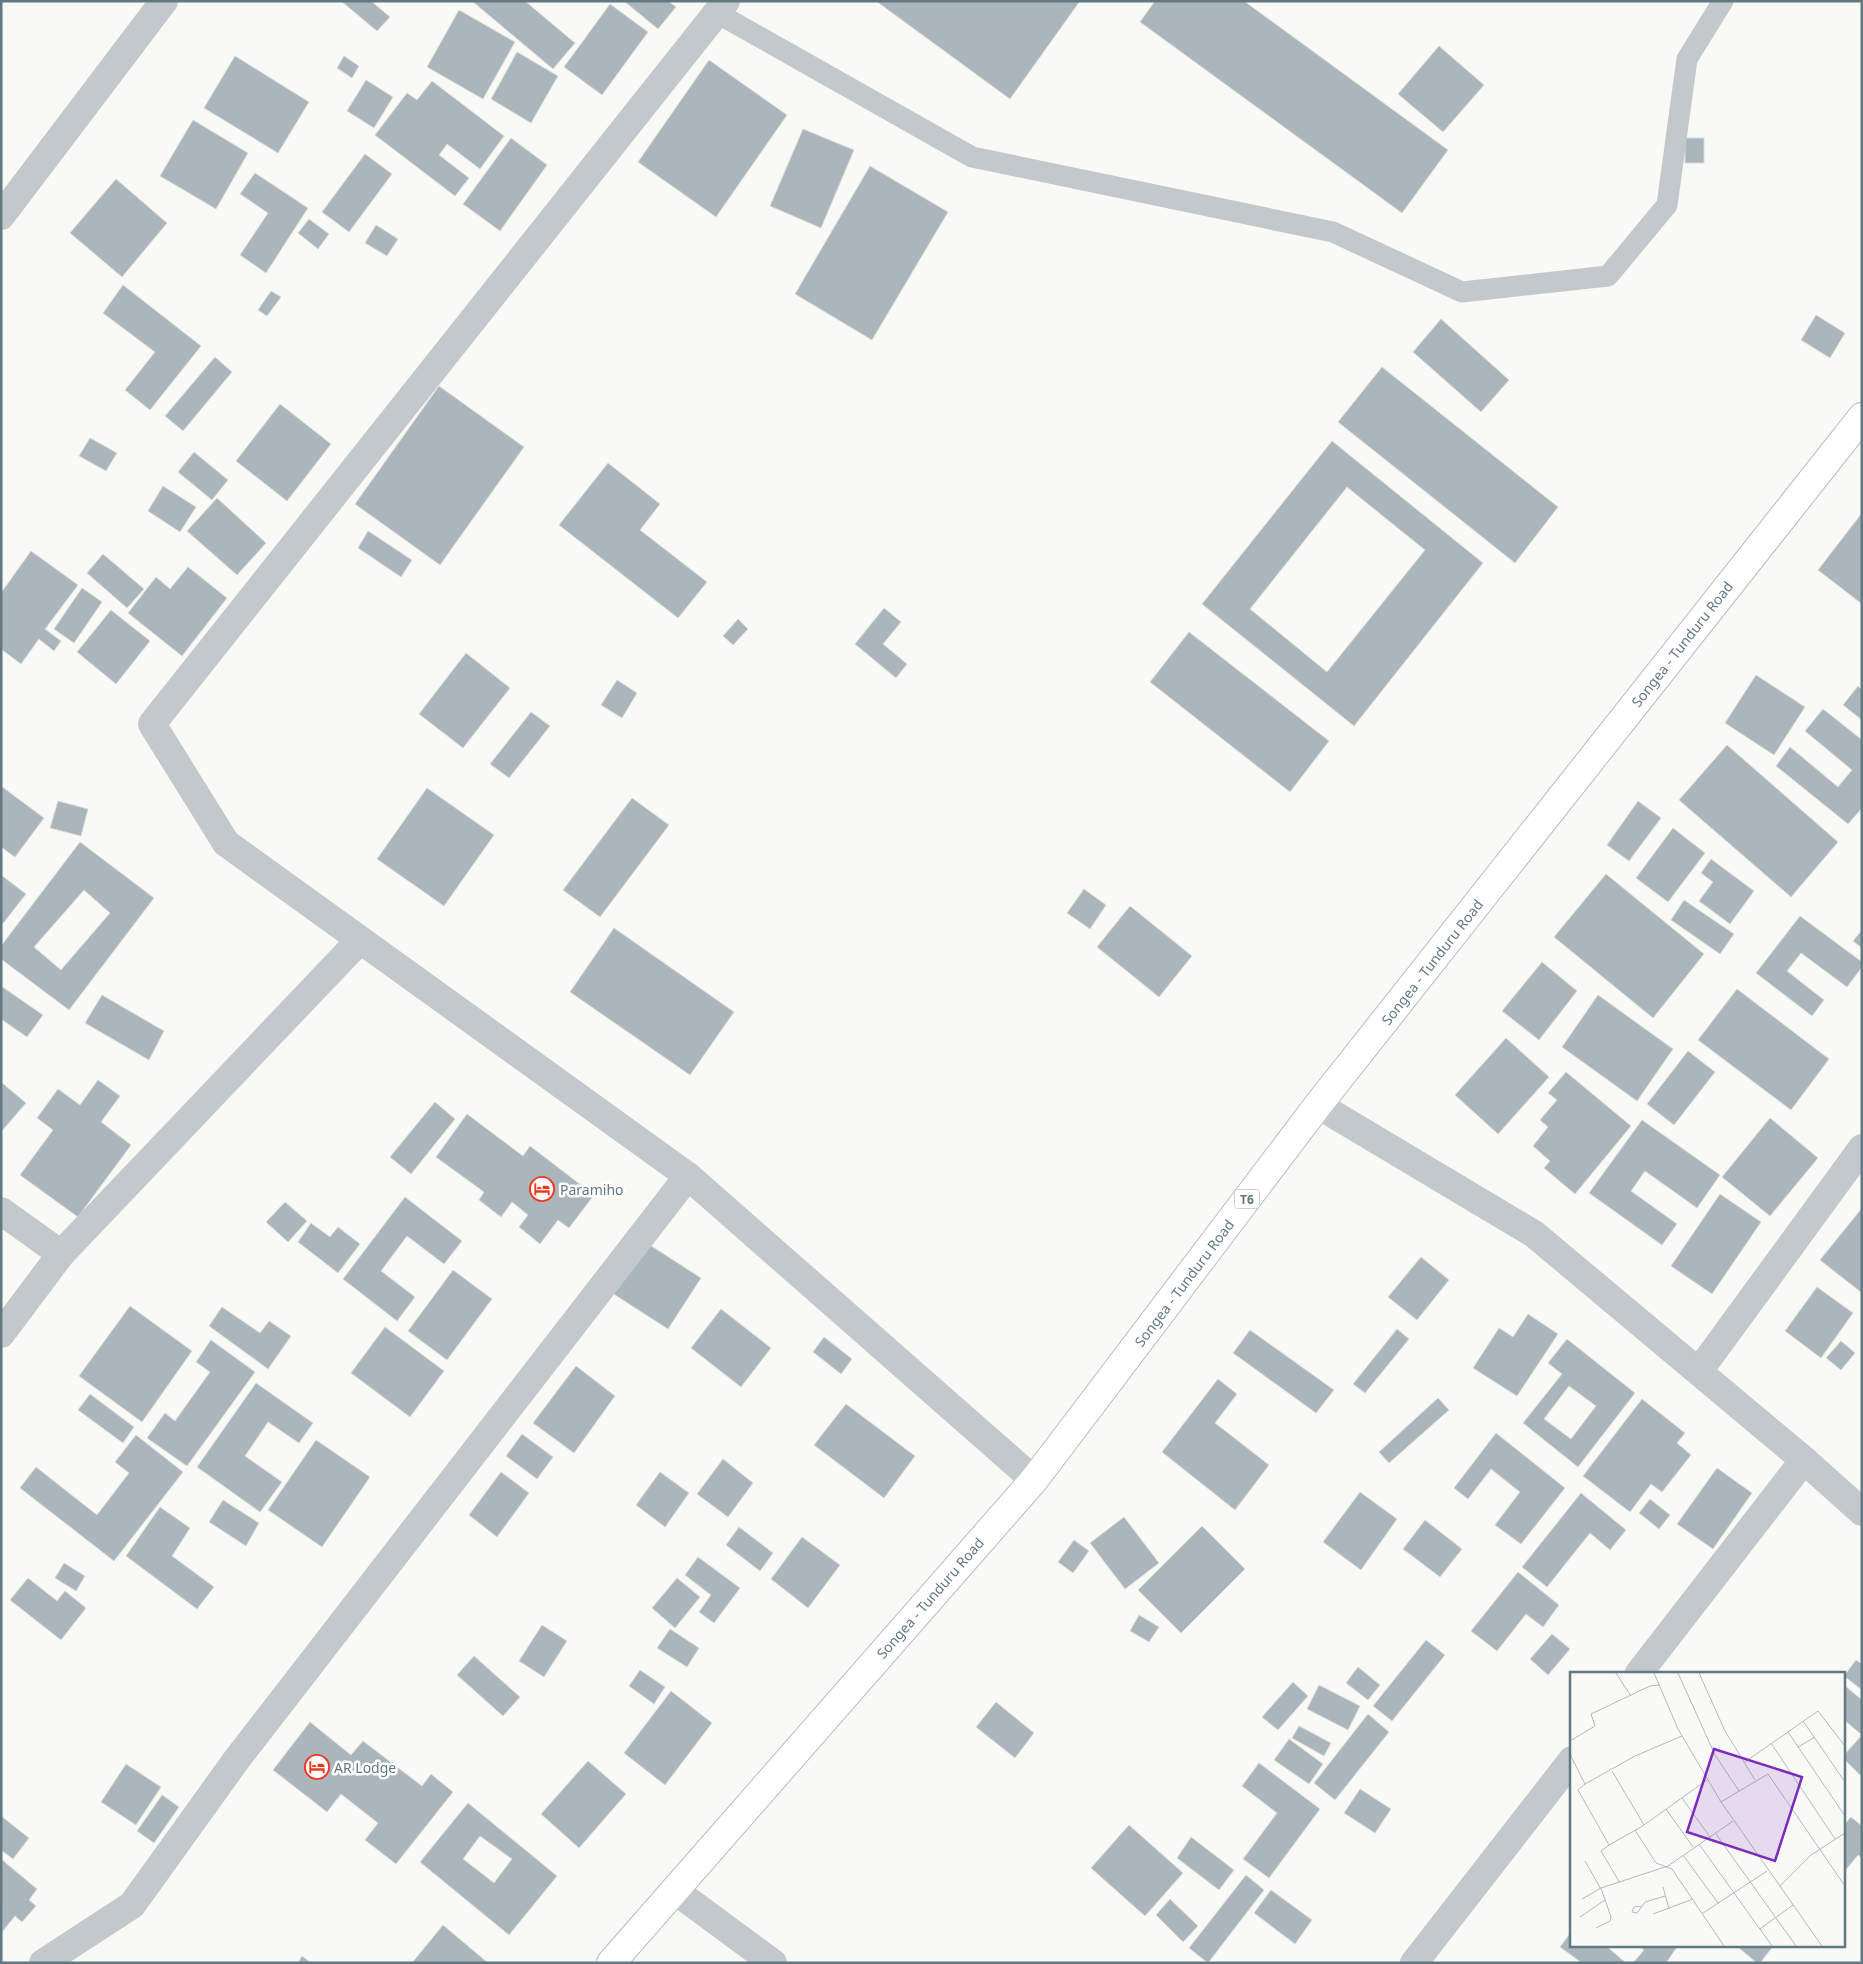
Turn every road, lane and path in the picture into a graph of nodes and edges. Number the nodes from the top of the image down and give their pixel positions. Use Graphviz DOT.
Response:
graph roads {
  1 [pos="164,1"];
  2 [pos="1723,1"];
  3 [pos="721,7"];
  4 [pos="1,216"];
  5 [pos="1862,417"];
  6 [pos="360,940"];
  7 [pos="1318,1106"];
  8 [pos="1862,1148"];
  9 [pos="688,1176"];
  10 [pos="1,1211"];
  11 [pos="61,1254"];
  12 [pos="1,1334"];
  13 [pos="1699,1371"];
  14 [pos="1804,1460"];
  15 [pos="1034,1480"];
  16 [pos="1862,1512"];
  17 [pos="1640,1672"];
  18 [pos="1570,1763"];
  19 [pos="674,1890"];
  20 [pos="43,1963"];
  21 [pos="611,1963"];
  22 [pos="773,1963"];
  23 [pos="1414,1963"];
  1 -- 4 [label="street"];
  2 -- 3 [label="lane"];
  3 -- 6 [label="street"];
  5 -- 7 [label="highway, Songea - Tunduru Road / T6"];
  6 -- 9 [label="street"];
  6 -- 11 [label="street"];
  7 -- 13 [label="street"];
  7 -- 15 [label="highway, Songea - Tunduru Road / T6"];
  8 -- 13 [label="street"];
  9 -- 15 [label="street"];
  9 -- 20 [label="street"];
  10 -- 11 [label="street"];
  11 -- 12 [label="street"];
  13 -- 14 [label="street"];
  14 -- 16 [label="street"];
  14 -- 17 [label="street"];
  15 -- 19 [label="highway, Songea - Tunduru Road / T6"];
  18 -- 23 [label="street"];
  19 -- 21 [label="highway, Songea - Tunduru Road / T6"];
  19 -- 22 [label="street"];
}
